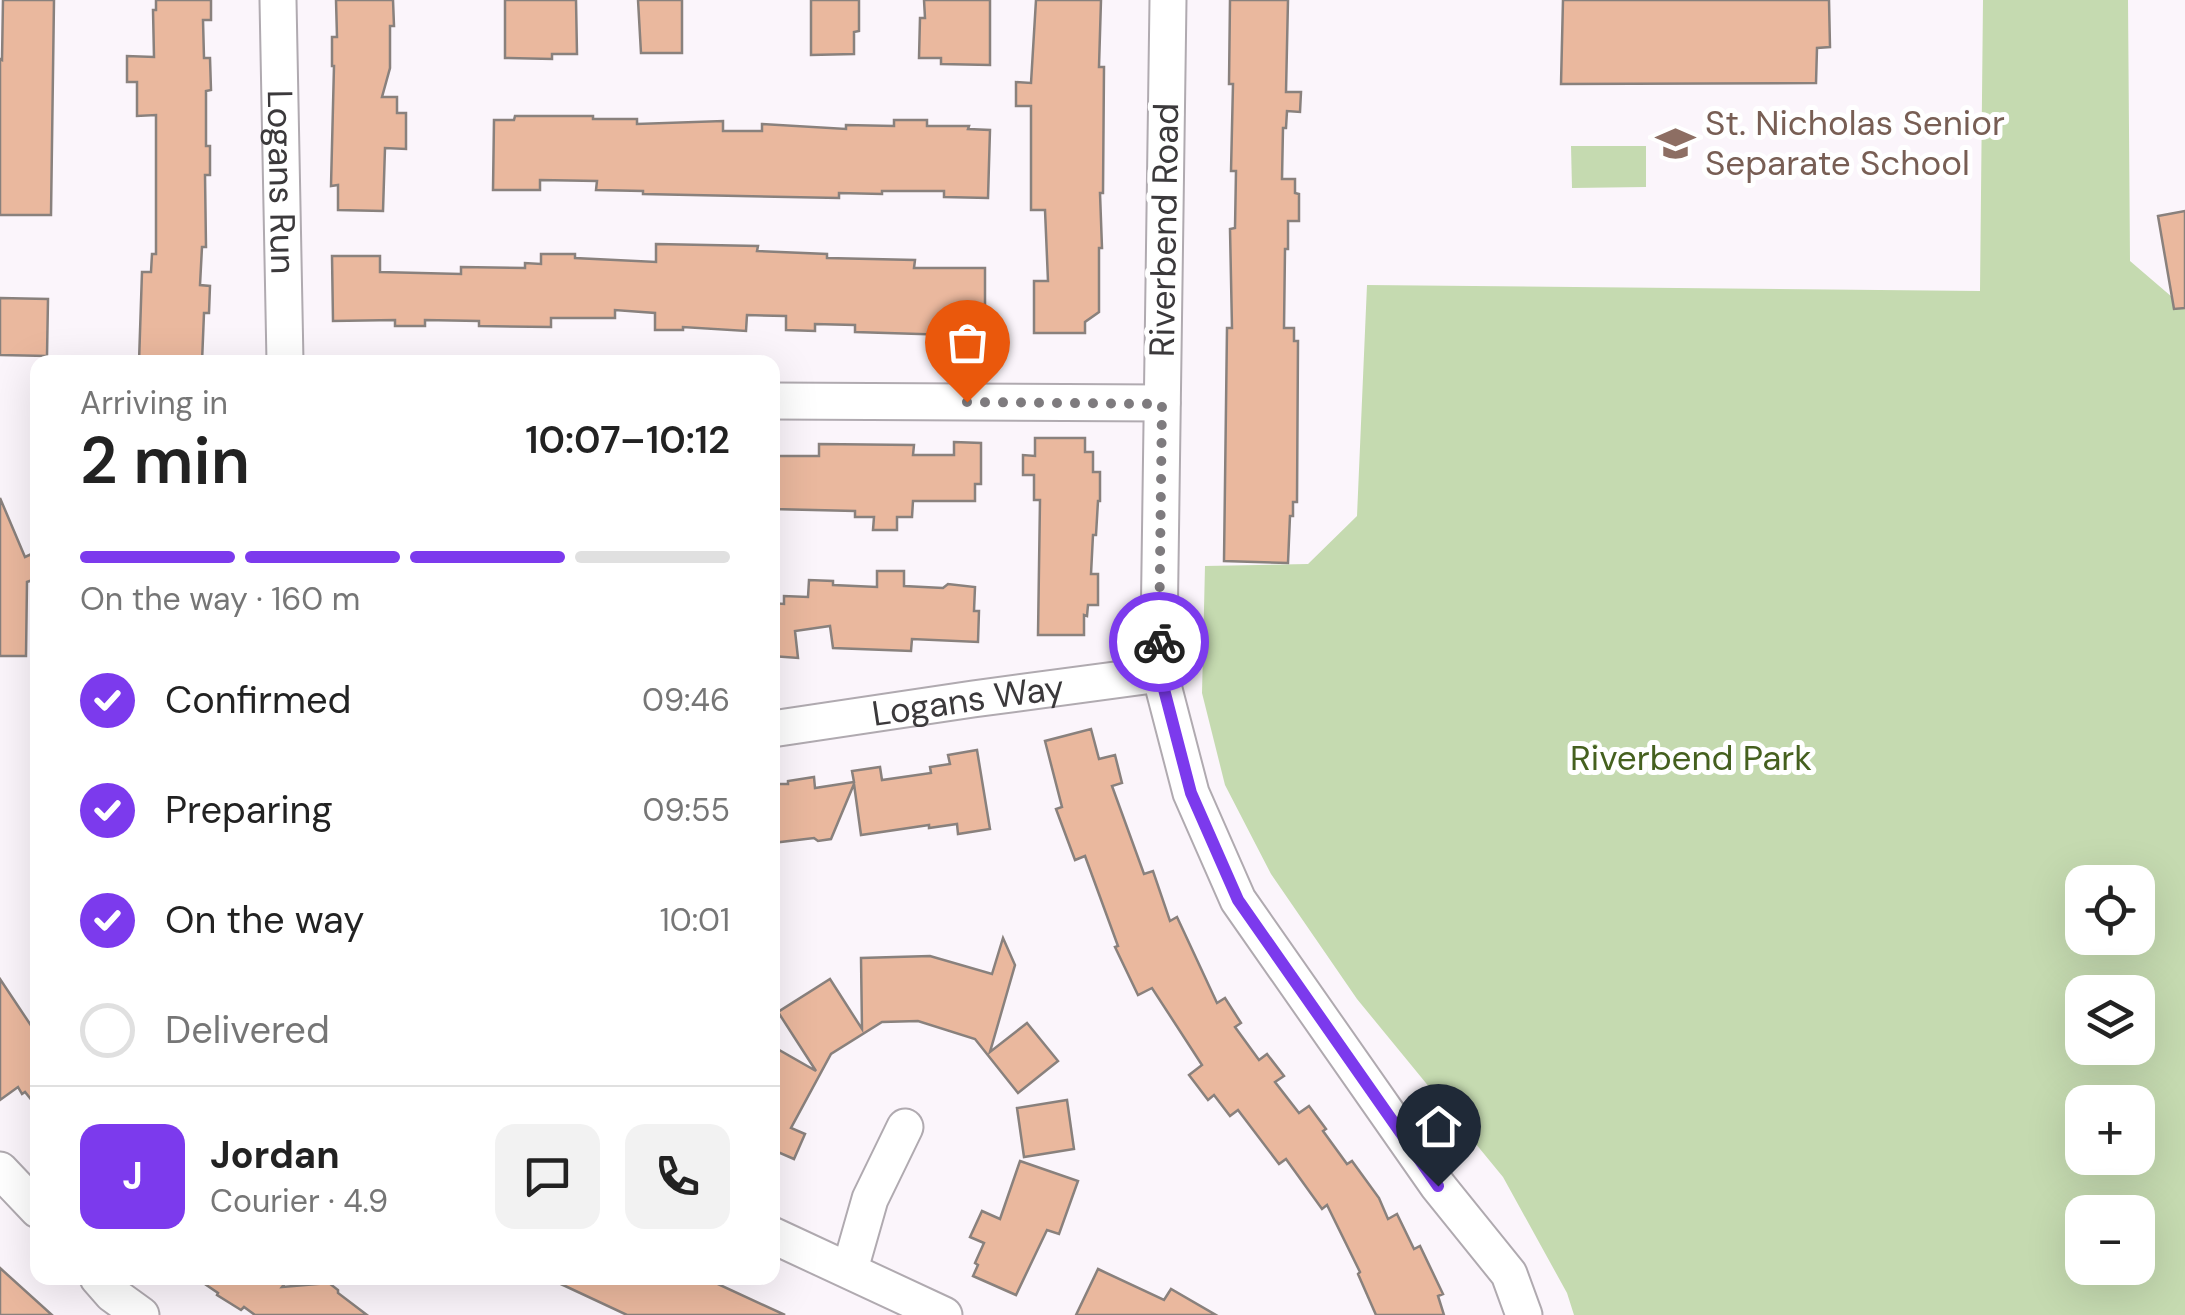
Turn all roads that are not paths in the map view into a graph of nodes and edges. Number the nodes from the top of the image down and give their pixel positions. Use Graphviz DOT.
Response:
graph roads {
  1 [pos="278,0"];
  2 [pos="1168,0"];
  3 [pos="285,355"];
  4 [pos="780,401"];
  5 [pos="1162,404"];
  6 [pos="1160,674"];
  7 [pos="780,728"];
  8 [pos="904,1126"];
  9 [pos="780,1238"];
  10 [pos="850,1269"];
  11 [pos="104,1285"];
  12 [pos="141,1315"];
  13 [pos="944,1315"];
  14 [pos="1524,1315"];
  1 -- 3 [label="street, Logans Run"];
  2 -- 5 [label="street, Riverbend Road"];
  4 -- 5 [label="street"];
  5 -- 6 [label="street, Riverbend Road"];
  6 -- 7 [label="street, Logans Way"];
  6 -- 14 [label="street, Riverbend Road"];
  8 -- 10 [label="street"];
  9 -- 10 [label="street"];
  10 -- 13 [label="street"];
  11 -- 12 [label="street"];
}
